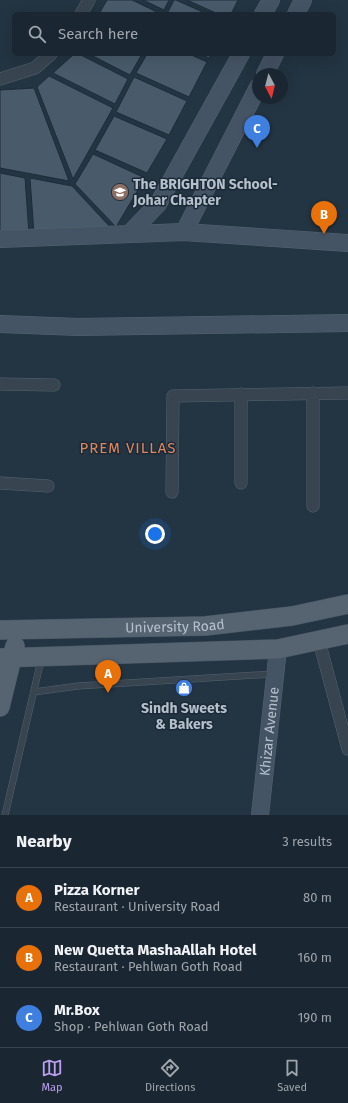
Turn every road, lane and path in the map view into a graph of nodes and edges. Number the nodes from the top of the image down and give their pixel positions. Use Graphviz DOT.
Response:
graph roads {
  1 [pos="89,0"];
  2 [pos="271,0"];
  3 [pos="303,0"];
  4 [pos="82,12"];
  5 [pos="264,12"];
  6 [pos="297,12"];
  7 [pos="48,56"];
  8 [pos="240,56"];
  9 [pos="274,56"];
  10 [pos="268,68"];
  11 [pos="0,79"];
  12 [pos="252,99"];
  13 [pos="184,232"];
  14 [pos="130,233"];
  15 [pos="0,239"];
  16 [pos="348,243"];
  17 [pos="348,323"];
  18 [pos="0,324"];
  19 [pos="0,384"];
  20 [pos="54,385"];
  21 [pos="313,393"];
  22 [pos="348,393"];
  23 [pos="241,394"];
  24 [pos="0,483"];
  25 [pos="241,484"];
  26 [pos="48,486"];
  27 [pos="172,492"];
  28 [pos="313,506"];
  29 [pos="347,610"];
  30 [pos="20,629"];
  31 [pos="0,630"];
  32 [pos="348,634"];
  33 [pos="319,641"];
  34 [pos="278,649"];
  35 [pos="42,656"];
  36 [pos="6,658"];
  37 [pos="275,674"];
  38 [pos="34,692"];
  39 [pos="0,707"];
  40 [pos="348,749"];
  41 [pos="6,815"];
  42 [pos="260,815"];
  1 -- 4 [label="street"];
  2 -- 5 [label="main road"];
  3 -- 6 [label="main road"];
  7 -- 11 [label="street"];
  8 -- 14 [label="main road"];
  9 -- 10 [label="main road"];
  12 -- 13 [label="main road"];
  13 -- 14 [label="main road"];
  13 -- 16 [label="main road"];
  14 -- 15 [label="main road"];
  17 -- 18 [label="main road"];
  19 -- 20 [label="street"];
  21 -- 22 [label="street"];
  21 -- 23 [label="street"];
  21 -- 28 [label="street"];
  23 -- 25 [label="street"];
  23 -- 27 [label="street"];
  24 -- 26 [label="street"];
  29 -- 30 [label="main road, University Road"];
  30 -- 31 [label="main road, University Road"];
  30 -- 36 [label="main road"];
  32 -- 33 [label="main road, University Road"];
  33 -- 34 [label="main road, University Road"];
  33 -- 40 [label="street"];
  34 -- 35 [label="main road, University Road"];
  34 -- 37 [label="main road, Khizar Avenue"];
  35 -- 36 [label="main road, University Road"];
  35 -- 38 [label="lane"];
  36 -- 39 [label="main road"];
  37 -- 38 [label="lane"];
  37 -- 42 [label="main road, Khizar Avenue"];
  38 -- 41 [label="lane"];
}
